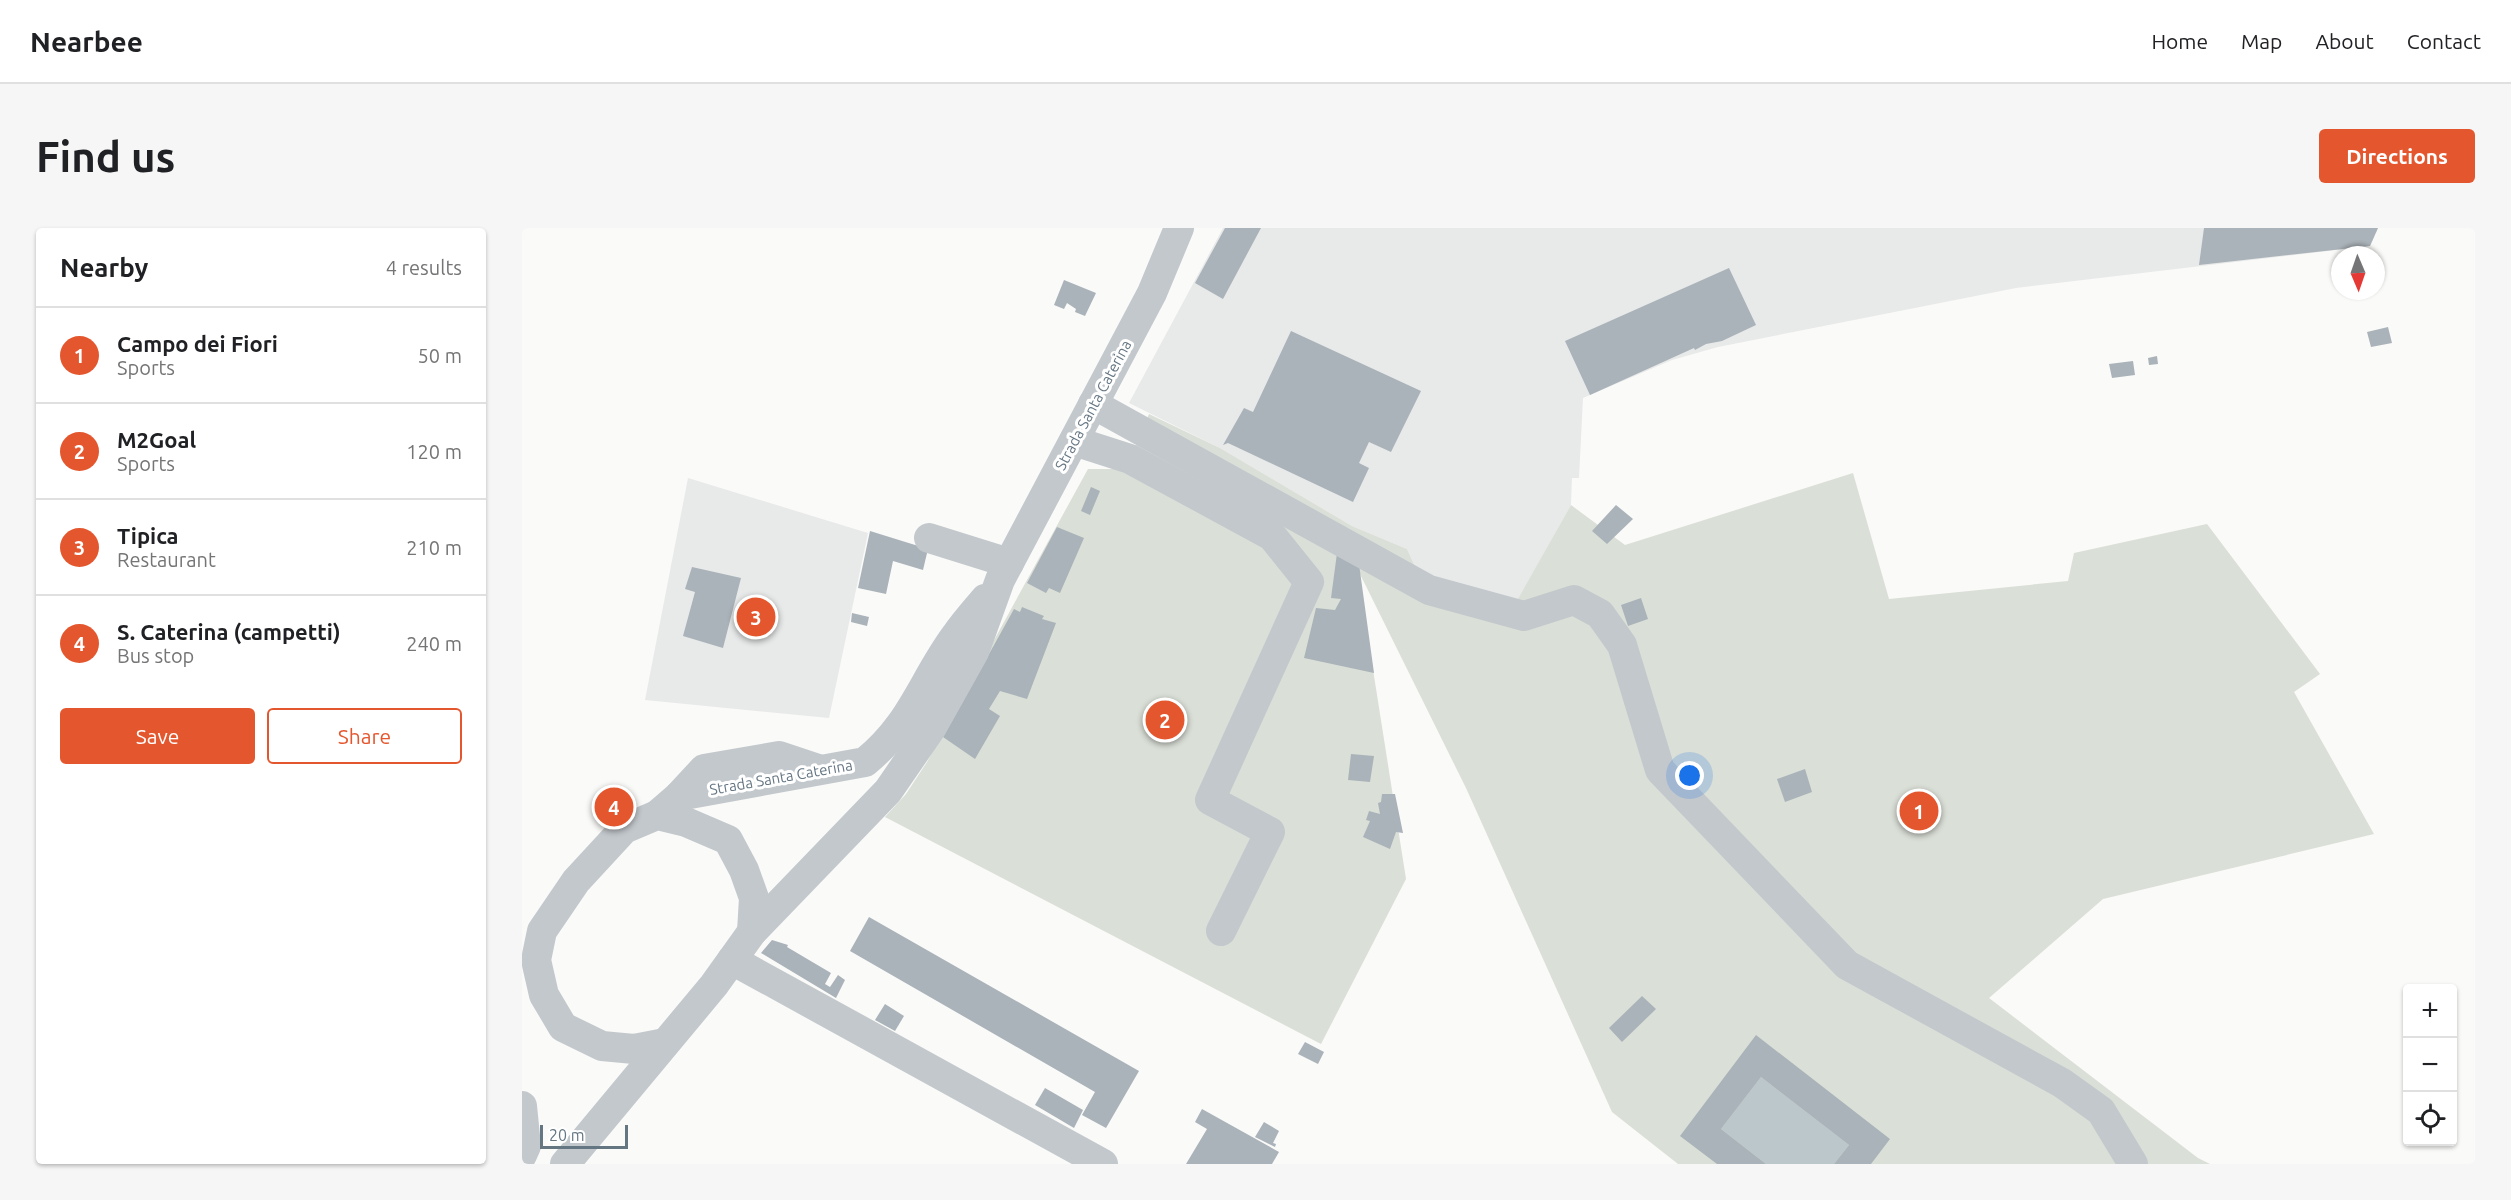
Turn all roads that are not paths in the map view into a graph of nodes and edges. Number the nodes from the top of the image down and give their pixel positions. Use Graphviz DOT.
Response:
graph roads {
  1 [pos="1179,228"];
  2 [pos="1093,404"];
  3 [pos="1074,441"];
  4 [pos="929,538"];
  5 [pos="1005,572"];
  6 [pos="668,806"];
  7 [pos="542,931"];
  8 [pos="1221,931"];
  9 [pos="752,932"];
  10 [pos="732,960"];
  11 [pos="522,969"];
  12 [pos="665,1043"];
  13 [pos="522,1106"];
  14 [pos="522,1155"];
  15 [pos="565,1164"];
  16 [pos="1103,1164"];
  17 [pos="2133,1164"];
  1 -- 2 [label="street, Strada Santa Caterina"];
  2 -- 3 [label="street, Strada Santa Caterina"];
  2 -- 17 [label="street"];
  3 -- 5 [label="street, Strada Santa Caterina"];
  3 -- 8 [label="street"];
  4 -- 5 [label="street"];
  5 -- 6 [label="street, Strada Santa Caterina"];
  5 -- 9 [label="street, Strada Santa Caterina"];
  6 -- 7 [label="street, Strada Santa Caterina"];
  6 -- 9 [label="street"];
  7 -- 11 [label="street"];
  7 -- 12 [label="street"];
  9 -- 10 [label="street, Strada Santa Caterina"];
  10 -- 12 [label="street, Strada Santa Caterina"];
  10 -- 16 [label="street"];
  12 -- 15 [label="street"];
  13 -- 14 [label="street"];
}
